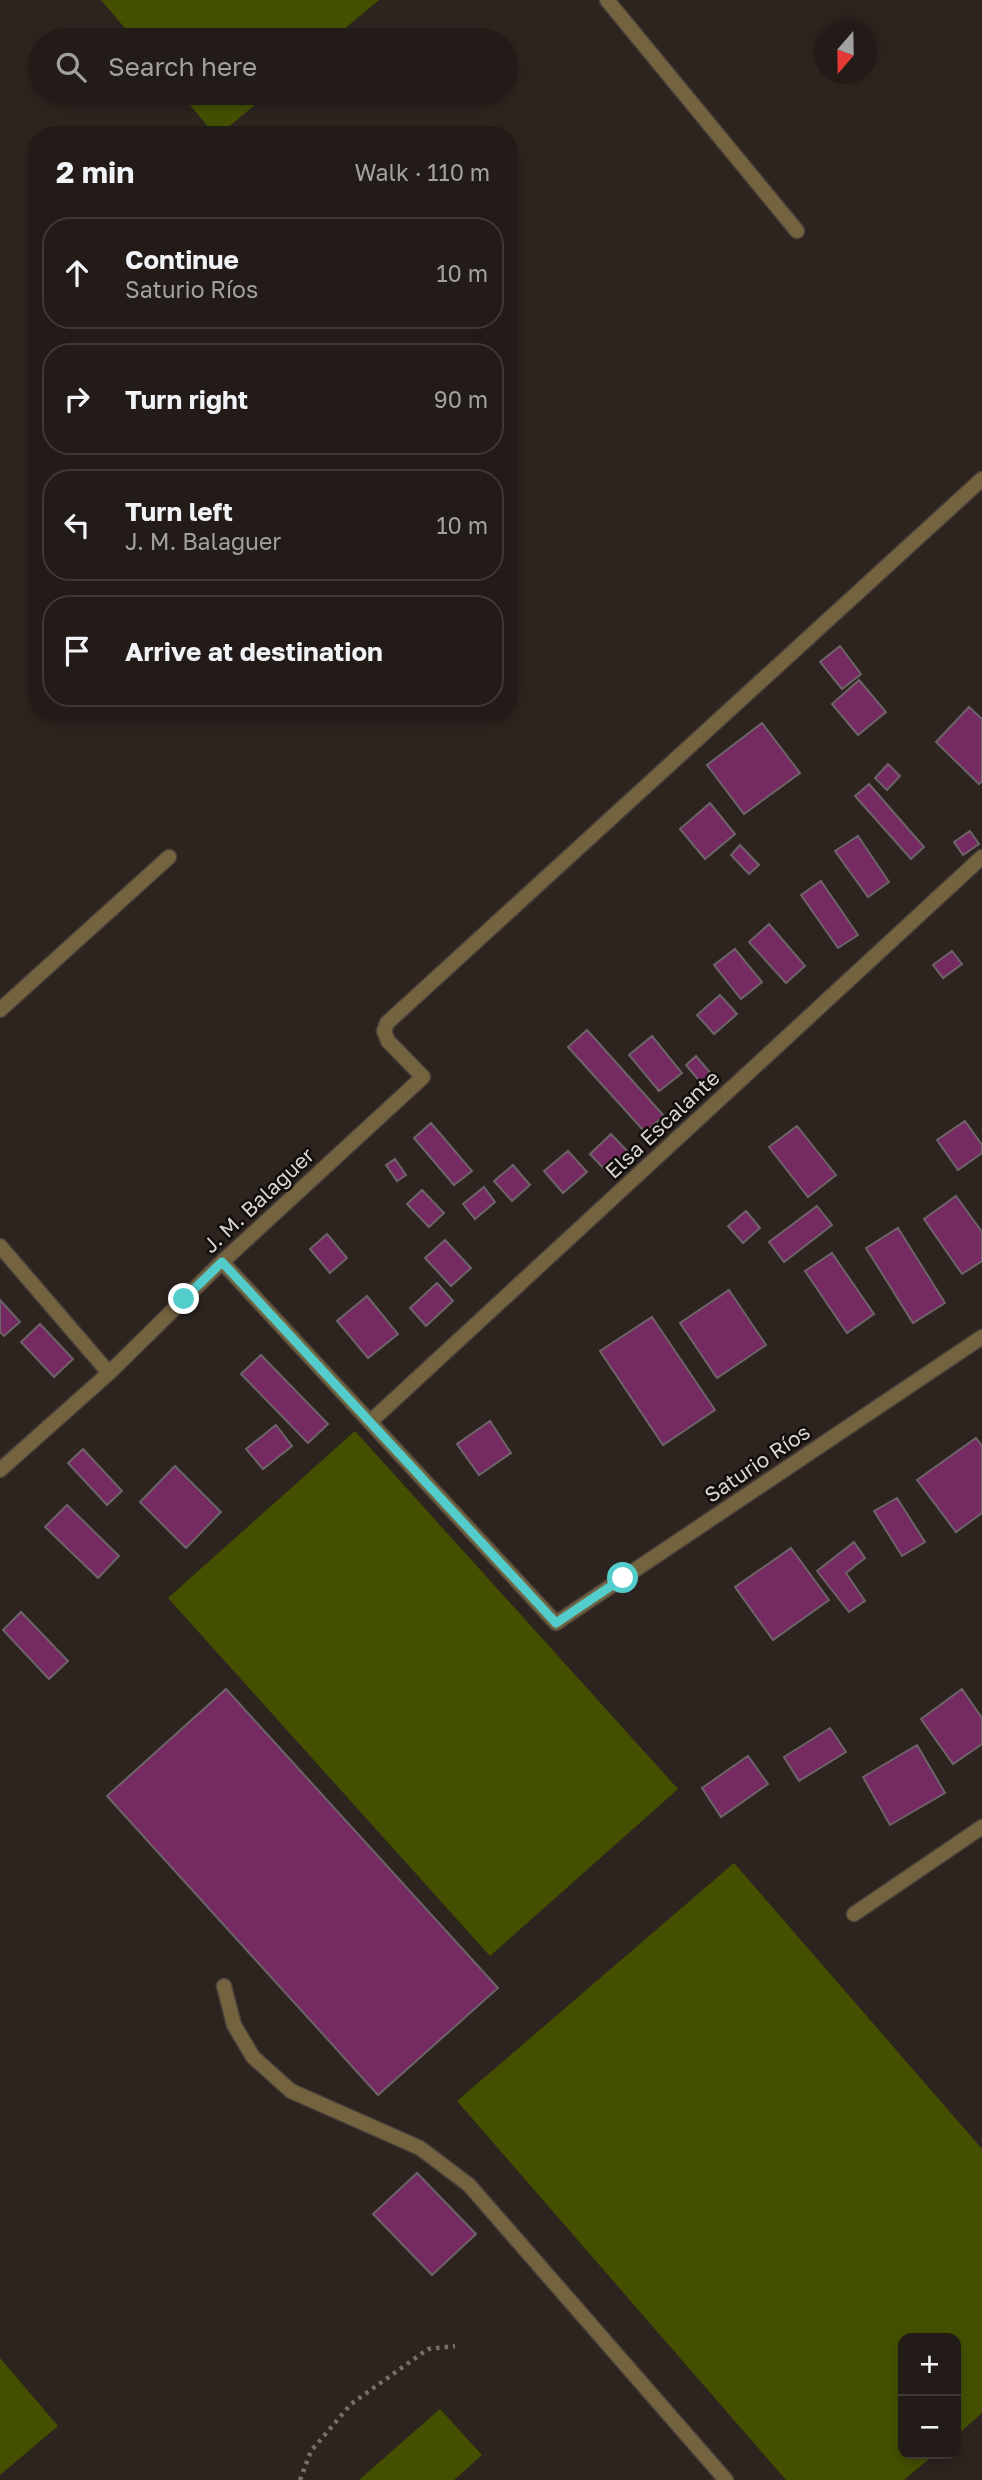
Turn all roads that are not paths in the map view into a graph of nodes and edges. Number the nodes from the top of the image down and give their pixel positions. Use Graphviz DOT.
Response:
graph roads {
  1 [pos="607,0"];
  2 [pos="797,231"];
  3 [pos="982,479"];
  4 [pos="169,857"];
  5 [pos="982,857"];
  6 [pos="0,1010"];
  7 [pos="0,1246"];
  8 [pos="222,1262"];
  9 [pos="982,1337"];
  10 [pos="109,1373"];
  11 [pos="370,1422"];
  12 [pos="0,1470"];
  13 [pos="982,1826"];
  14 [pos="854,1914"];
  15 [pos="224,1986"];
  16 [pos="726,2480"];
  1 -- 2 [label="street"];
  3 -- 8 [label="street, J. M. Balaguer"];
  4 -- 6 [label="street"];
  5 -- 11 [label="street, Elsa Escalante"];
  7 -- 10 [label="street"];
  8 -- 10 [label="street, J. M. Balaguer"];
  8 -- 11 [label="street"];
  9 -- 11 [label="street, Saturio Ríos"];
  10 -- 12 [label="street, J. M. Balaguer"];
  13 -- 14 [label="street"];
  15 -- 16 [label="street"];
}
